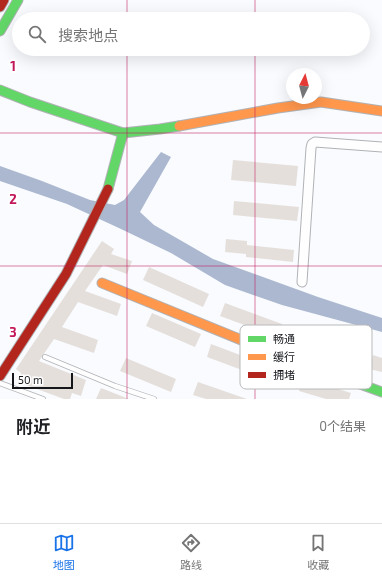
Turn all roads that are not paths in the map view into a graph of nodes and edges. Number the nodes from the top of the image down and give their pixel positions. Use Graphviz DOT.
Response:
graph roads {
  1 [pos="4,0"];
  2 [pos="18,0"];
  3 [pos="0,7"];
  4 [pos="0,31"];
  5 [pos="0,90"];
  6 [pos="382,111"];
  7 [pos="123,133"];
  8 [pos="382,147"];
  9 [pos="302,282"];
  10 [pos="102,283"];
  11 [pos="240,339"];
  12 [pos="45,357"];
  13 [pos="0,376"];
  14 [pos="0,383"];
  15 [pos="372,388"];
  16 [pos="382,392"];
  17 [pos="43,399"];
  18 [pos="154,399"];
  1 -- 3 [label="street"];
  2 -- 4 [label="street"];
  5 -- 7 [label="street"];
  6 -- 7 [label="street"];
  7 -- 13 [label="street"];
  8 -- 9 [label="street"];
  10 -- 11 [label="street"];
  12 -- 18 [label="lane"];
  14 -- 17 [label="lane"];
  15 -- 16 [label="street"];
}
